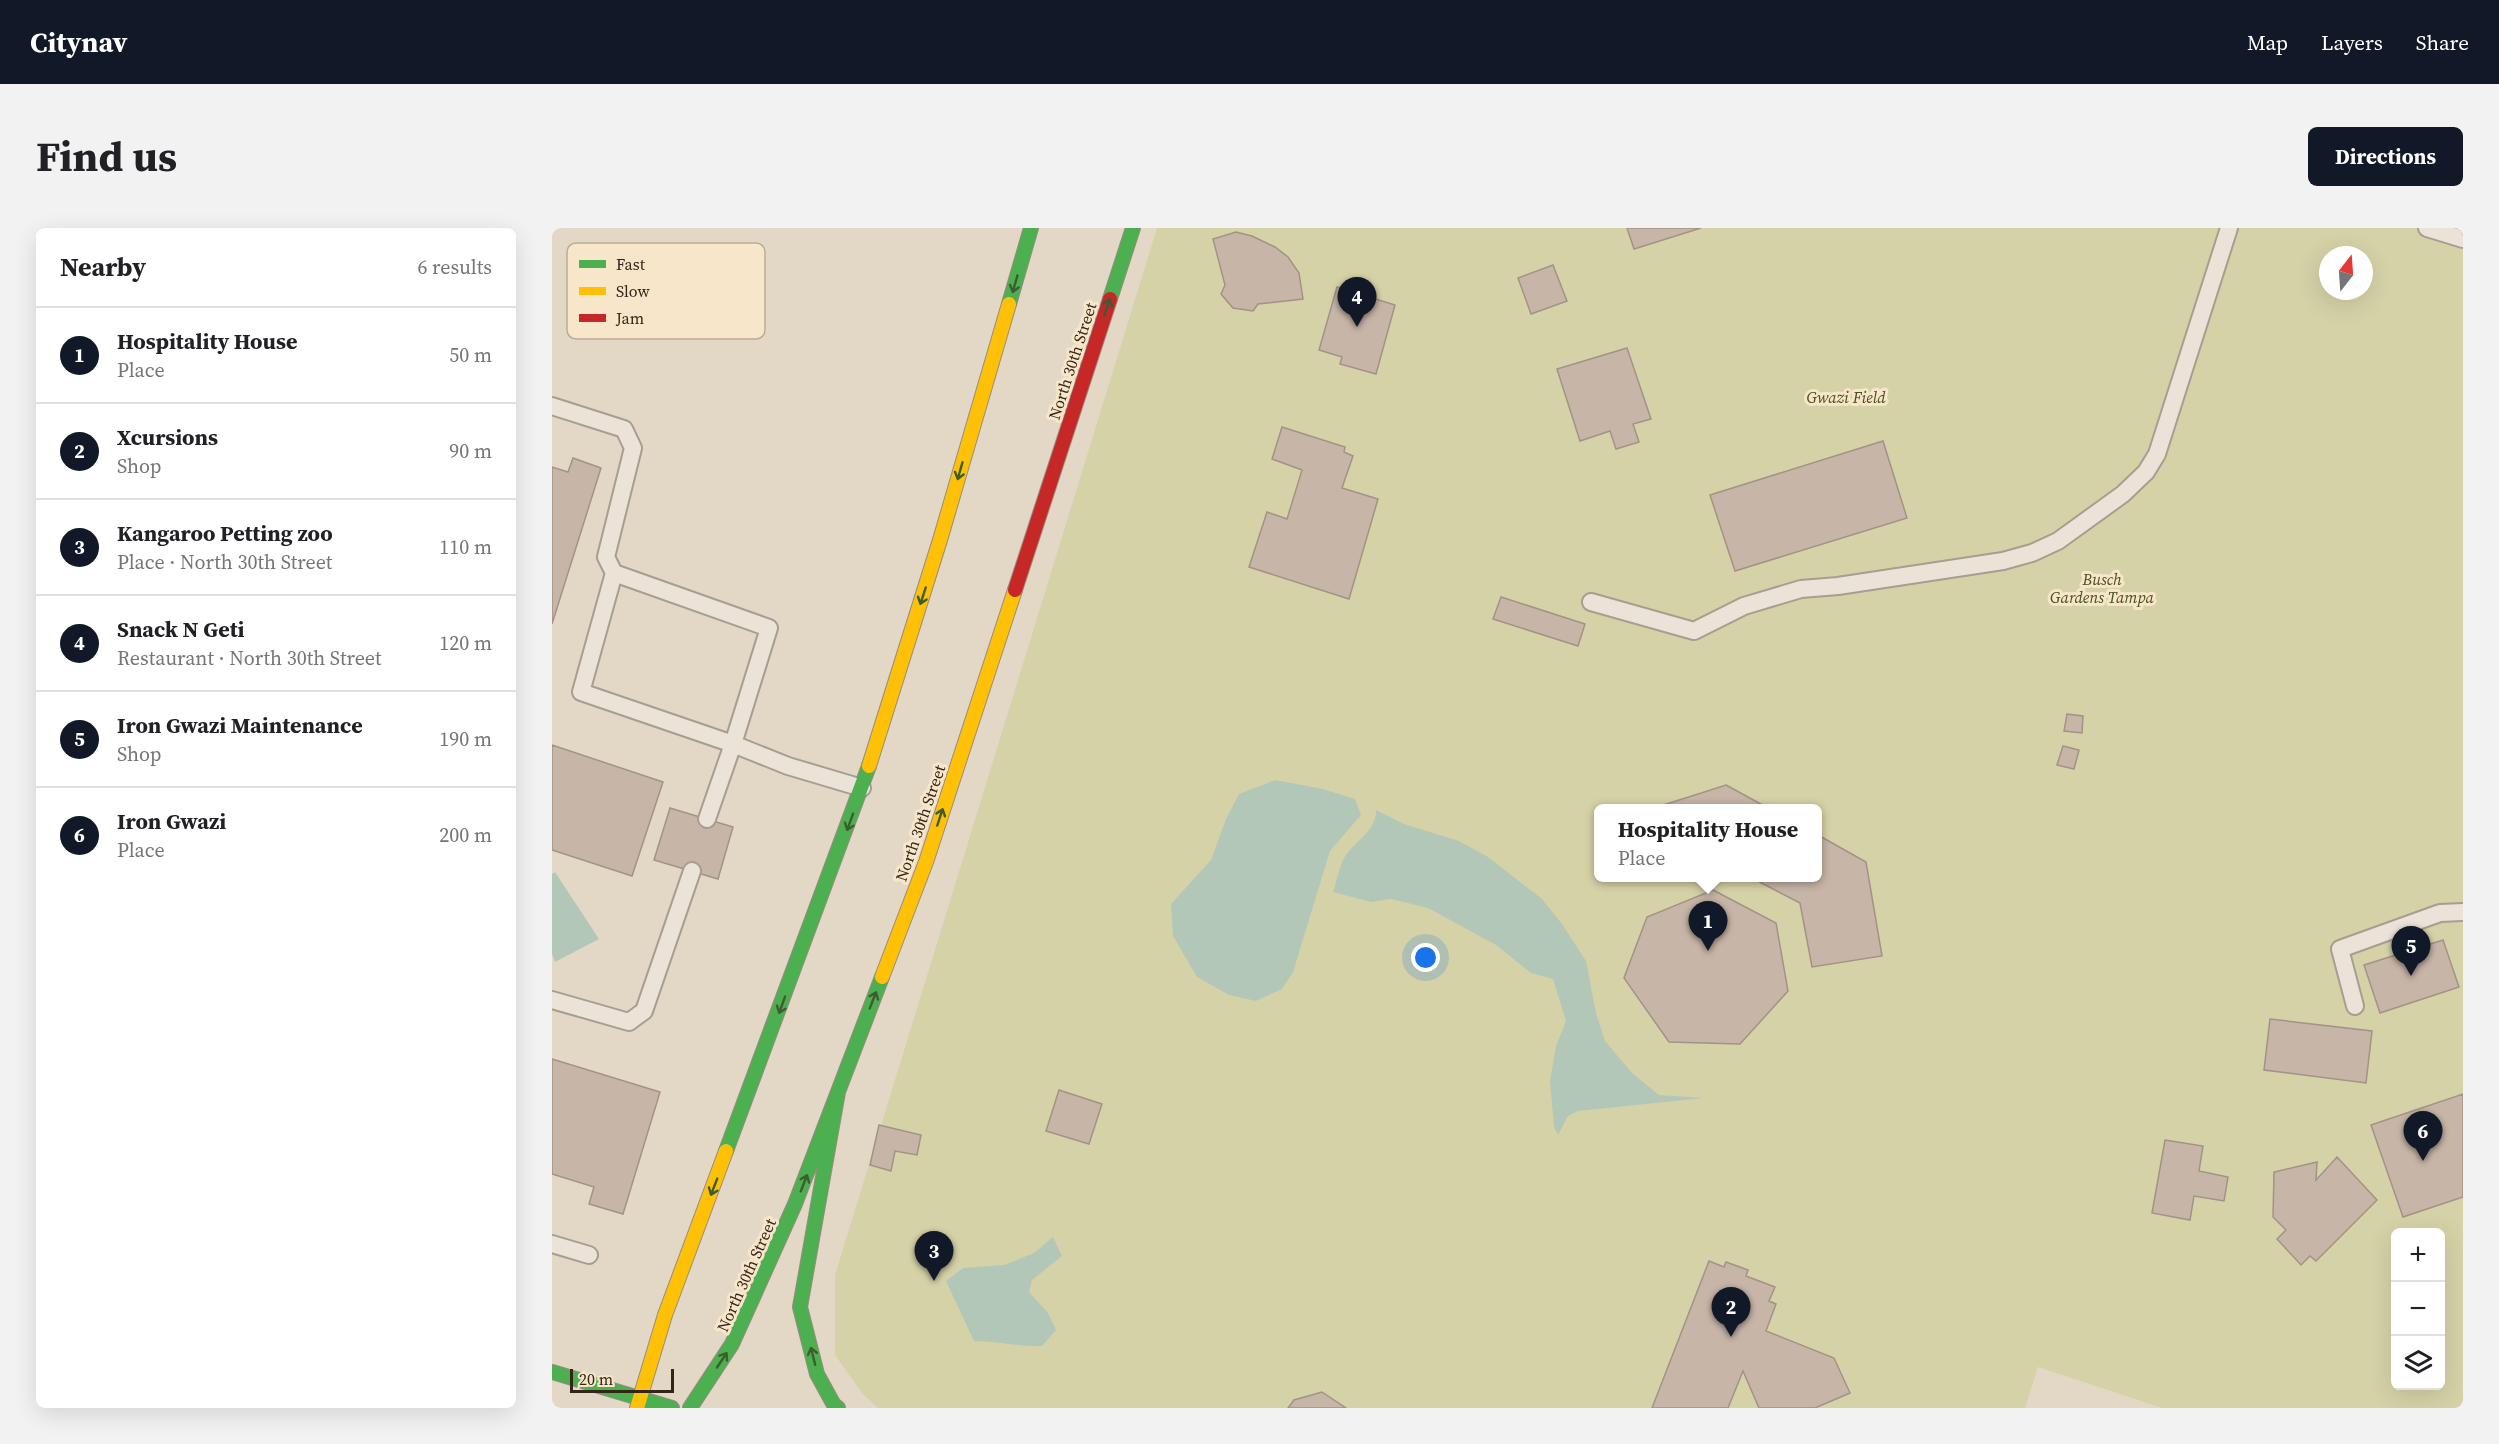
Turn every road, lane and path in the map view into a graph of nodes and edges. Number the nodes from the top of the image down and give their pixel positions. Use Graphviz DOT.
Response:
graph roads {
  1 [pos="1031,228"];
  2 [pos="1133,228"];
  3 [pos="2229,228"];
  4 [pos="2427,228"];
  5 [pos="2463,239"];
  6 [pos="552,406"];
  7 [pos="614,573"];
  8 [pos="1591,602"];
  9 [pos="733,744"];
  10 [pos="862,788"];
  11 [pos="707,819"];
  12 [pos="692,871"];
  13 [pos="2463,912"];
  14 [pos="552,1000"];
  15 [pos="2355,1006"];
  16 [pos="838,1092"];
  17 [pos="552,1244"];
  18 [pos="590,1255"];
  19 [pos="552,1372"];
  20 [pos="638,1403"];
  21 [pos="672,1408"];
  22 [pos="690,1408"];
  23 [pos="838,1408"];
  1 -- 10 [label="main road, one-way"];
  16 -- 2 [label="main road, North 30th Street, one-way"];
  3 -- 8 [label="lane"];
  4 -- 5 [label="lane"];
  6 -- 7 [label="lane"];
  7 -- 9 [label="lane"];
  7 -- 9 [label="lane"];
  9 -- 10 [label="lane"];
  9 -- 11 [label="lane"];
  10 -- 20 [label="main road, one-way"];
  12 -- 14 [label="lane"];
  13 -- 15 [label="lane"];
  22 -- 16 [label="main road, North 30th Street, one-way"];
  23 -- 16 [label="main road, one-way"];
  17 -- 18 [label="lane"];
  19 -- 20 [label="main road"];
  20 -- 21 [label="main road"];
}
